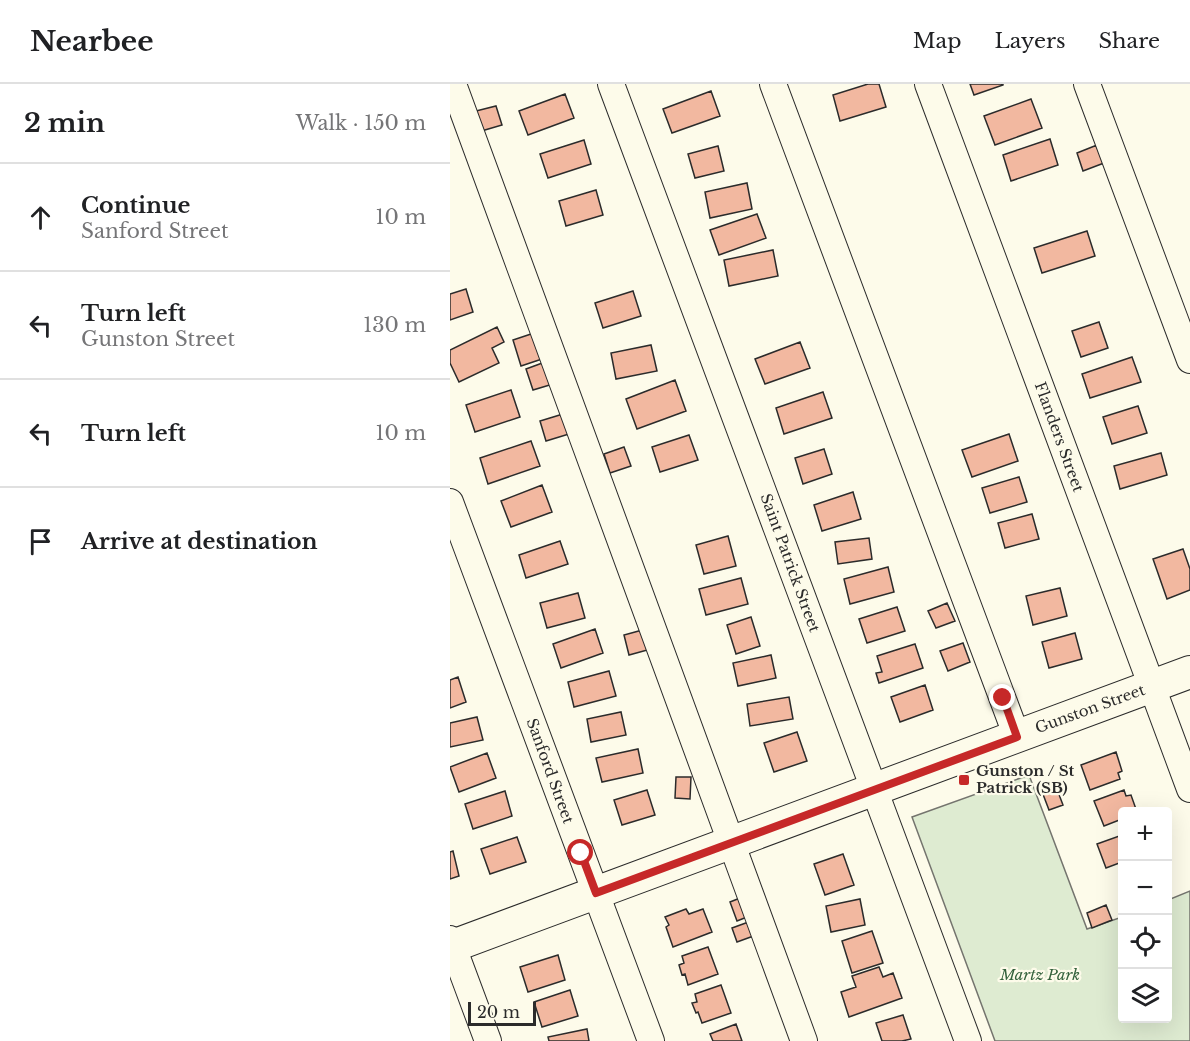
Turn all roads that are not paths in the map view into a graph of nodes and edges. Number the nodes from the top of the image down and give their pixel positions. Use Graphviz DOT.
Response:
graph roads {
  1 [pos="453,84"];
  2 [pos="611,84"];
  3 [pos="773,84"];
  4 [pos="928,84"];
  5 [pos="1087,84"];
  6 [pos="1190,360"];
  7 [pos="450,502"];
  8 [pos="1190,672"];
  9 [pos="1152,686"];
  10 [pos="1017,737"];
  11 [pos="874,789"];
  12 [pos="1190,789"];
  13 [pos="732,842"];
  14 [pos="596,893"];
  15 [pos="451,944"];
  16 [pos="488,1041"];
  17 [pos="651,1041"];
  18 [pos="804,1041"];
  19 [pos="968,1041"];
  1 -- 13 [label="street"];
  2 -- 11 [label="street, Saint Patrick Street"];
  3 -- 10 [label="street"];
  4 -- 9 [label="street, Flanders Street"];
  5 -- 6 [label="street"];
  7 -- 14 [label="street, Sanford Street"];
  8 -- 9 [label="main road, Gunston Street"];
  9 -- 10 [label="main road, Gunston Street"];
  9 -- 12 [label="street, Flanders Street"];
  10 -- 11 [label="main road, Gunston Street"];
  11 -- 13 [label="main road, Gunston Street"];
  11 -- 19 [label="street, Saint Patrick Street"];
  13 -- 14 [label="main road, Gunston Street"];
  13 -- 18 [label="street"];
  14 -- 15 [label="main road, Gunston Street"];
  14 -- 17 [label="street, Sanford Street"];
  15 -- 16 [label="street"];
}
